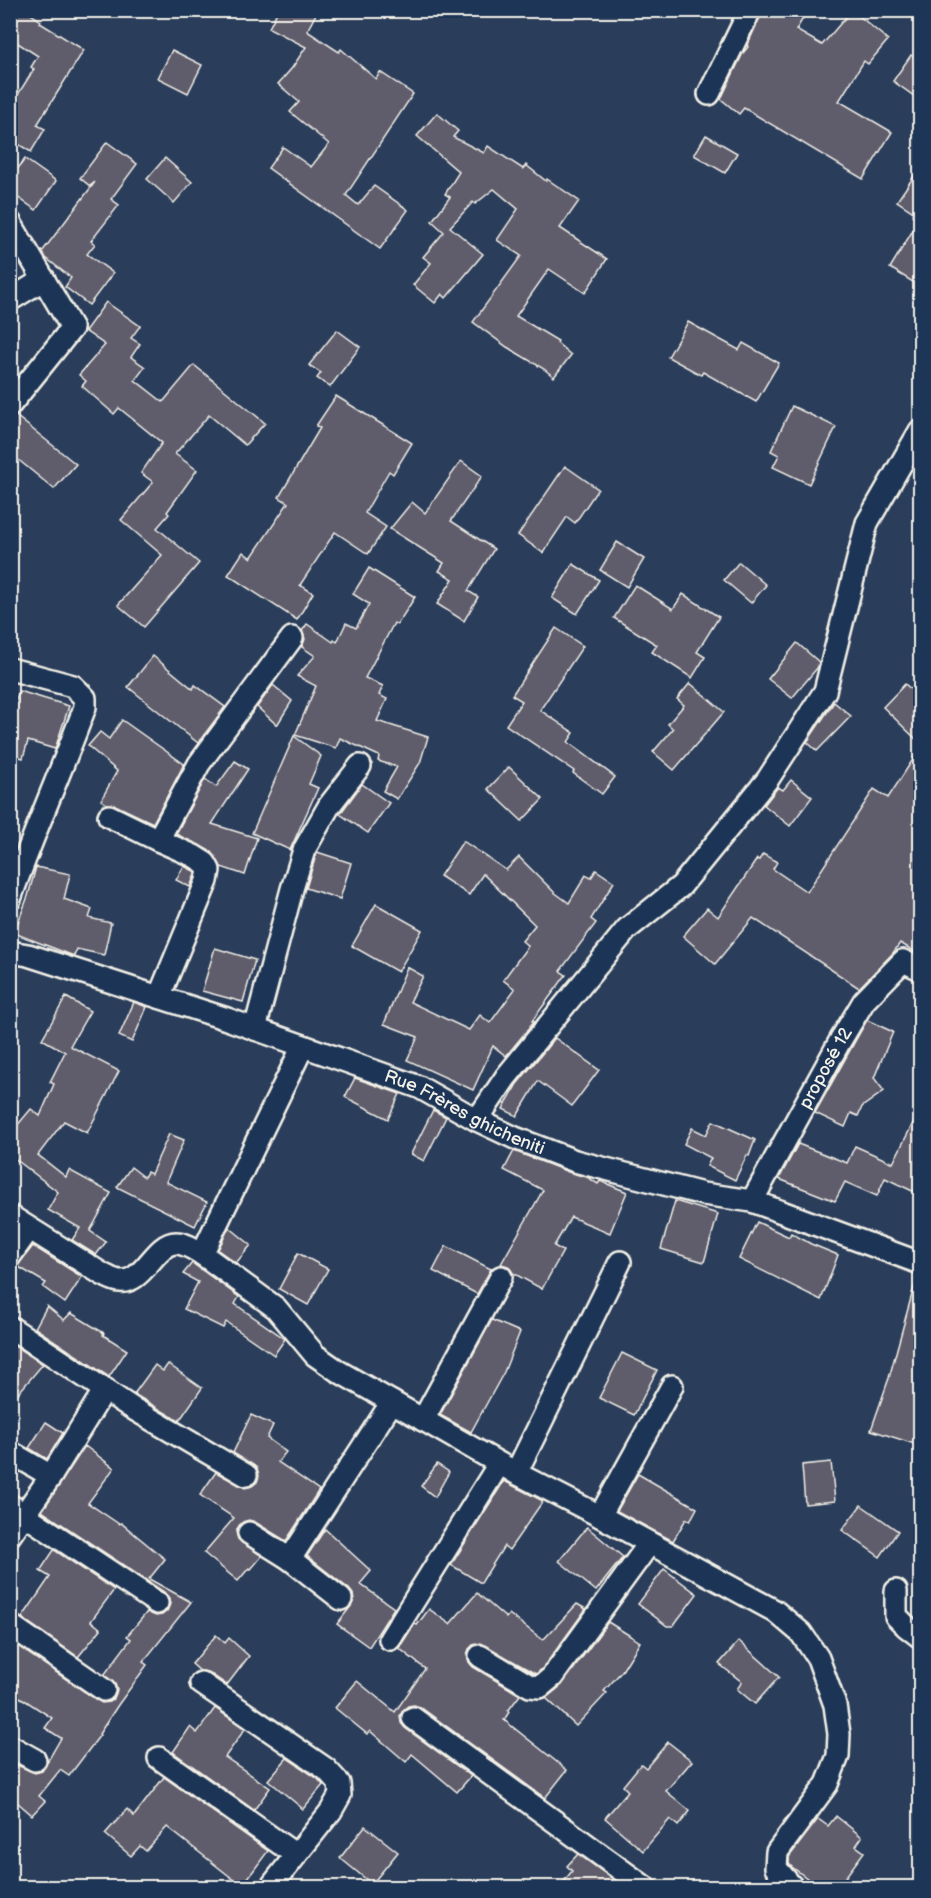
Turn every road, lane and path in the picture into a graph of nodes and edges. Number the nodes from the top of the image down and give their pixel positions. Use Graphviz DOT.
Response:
graph roads {
  1 [pos="750,10"];
  2 [pos="709,94"];
  3 [pos="10,222"];
  4 [pos="44,279"];
  5 [pos="10,300"];
  6 [pos="10,405"];
  7 [pos="921,431"];
  8 [pos="292,638"];
  9 [pos="10,669"];
  10 [pos="360,766"];
  11 [pos="109,816"];
  12 [pos="158,840"];
  13 [pos="10,899"];
  14 [pos="10,952"];
  15 [pos="921,969"];
  16 [pos="159,997"];
  17 [pos="255,1029"];
  18 [pos="303,1046"];
  19 [pos="477,1120"];
  20 [pos="752,1201"];
  21 [pos="10,1216"];
  22 [pos="29,1229"];
  23 [pos="202,1254"];
  24 [pos="10,1256"];
  25 [pos="620,1262"];
  26 [pos="921,1263"];
  27 [pos="501,1277"];
  28 [pos="10,1327"];
  29 [pos="672,1386"];
  30 [pos="105,1389"];
  31 [pos="392,1402"];
  32 [pos="423,1420"];
  33 [pos="10,1452"];
  34 [pos="508,1468"];
  35 [pos="246,1475"];
  36 [pos="51,1476"];
  37 [pos="18,1509"];
  38 [pos="600,1516"];
  39 [pos="249,1533"];
  40 [pos="10,1535"];
  41 [pos="649,1544"];
  42 [pos="290,1559"];
  43 [pos="896,1591"];
  44 [pos="341,1599"];
  45 [pos="157,1603"];
  46 [pos="10,1625"];
  47 [pos="921,1637"];
  48 [pos="390,1639"];
  49 [pos="480,1656"];
  50 [pos="201,1683"];
  51 [pos="104,1690"];
  52 [pos="413,1718"];
  53 [pos="10,1746"];
  54 [pos="159,1758"];
  55 [pos="35,1760"];
  56 [pos="296,1855"];
  57 [pos="270,1887"];
  58 [pos="646,1887"];
  59 [pos="793,1887"];
  1 -- 2 [label="street"];
  3 -- 4 [label="street"];
  4 -- 5 [label="street"];
  4 -- 6 [label="street"];
  7 -- 19 [label="street"];
  8 -- 12 [label="street"];
  9 -- 13 [label="street"];
  10 -- 17 [label="street"];
  11 -- 12 [label="street"];
  12 -- 16 [label="street"];
  14 -- 16 [label="street, Rue Frères ghicheniti"];
  15 -- 20 [label="street, proposé 12"];
  16 -- 17 [label="street, Rue Frères ghicheniti"];
  17 -- 18 [label="street, Rue Frères ghicheniti"];
  18 -- 19 [label="street, Rue Frères ghicheniti"];
  18 -- 23 [label="street"];
  19 -- 20 [label="street, Rue Frères ghicheniti"];
  20 -- 26 [label="street, Rue Frères ghicheniti"];
  21 -- 22 [label="street"];
  22 -- 23 [label="street"];
  22 -- 24 [label="street"];
  23 -- 31 [label="street"];
  25 -- 34 [label="street"];
  27 -- 32 [label="street"];
  28 -- 30 [label="street"];
  29 -- 38 [label="street"];
  30 -- 35 [label="street"];
  30 -- 36 [label="street"];
  31 -- 32 [label="street"];
  31 -- 42 [label="street"];
  32 -- 34 [label="street"];
  33 -- 36 [label="street"];
  34 -- 38 [label="street"];
  34 -- 48 [label="street"];
  36 -- 37 [label="street"];
  37 -- 40 [label="street"];
  37 -- 45 [label="street"];
  38 -- 41 [label="street"];
  39 -- 42 [label="street"];
  41 -- 49 [label="street"];
  41 -- 59 [label="street"];
  42 -- 44 [label="street"];
  43 -- 47 [label="street"];
  46 -- 51 [label="street"];
  50 -- 56 [label="street"];
  52 -- 58 [label="street"];
  53 -- 55 [label="street"];
  54 -- 56 [label="street"];
  56 -- 57 [label="street"];
}
